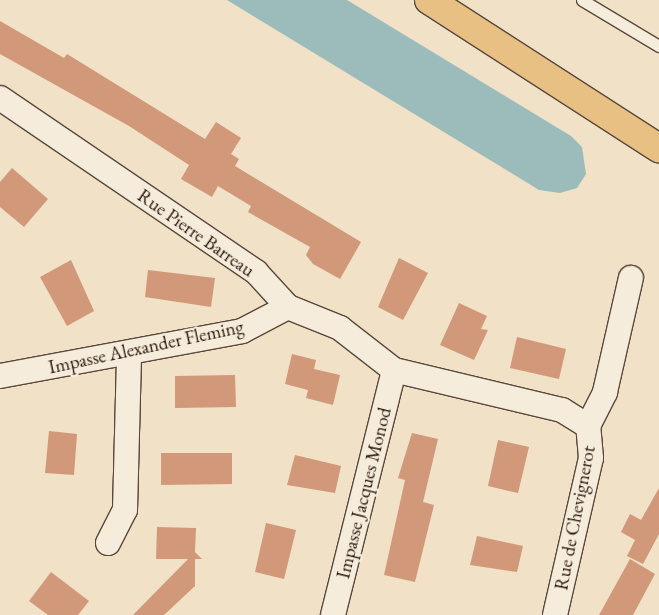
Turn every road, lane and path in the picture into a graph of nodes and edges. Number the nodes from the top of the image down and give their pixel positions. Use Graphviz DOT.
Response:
graph roads {
  1 [pos="429,0"];
  2 [pos="582,0"];
  3 [pos="659,46"];
  4 [pos="0,98"];
  5 [pos="659,148"];
  6 [pos="631,278"];
  7 [pos="288,307"];
  8 [pos="129,355"];
  9 [pos="394,370"];
  10 [pos="0,376"];
  11 [pos="588,426"];
  12 [pos="108,542"];
  13 [pos="333,615"];
  14 [pos="555,615"];
  1 -- 5 [label="main road"];
  2 -- 3 [label="lane"];
  4 -- 7 [label="street, Rue Pierre Barreau"];
  6 -- 11 [label="street, Rue de Chevignerot"];
  7 -- 8 [label="street, Impasse Alexander Fleming"];
  7 -- 9 [label="street, Rue Pierre Barreau"];
  8 -- 10 [label="street, Impasse Alexander Fleming"];
  8 -- 12 [label="street"];
  9 -- 11 [label="street, Rue Pierre Barreau"];
  9 -- 13 [label="street, Impasse Jacques Monod"];
  11 -- 14 [label="street, Rue de Chevignerot"];
}
